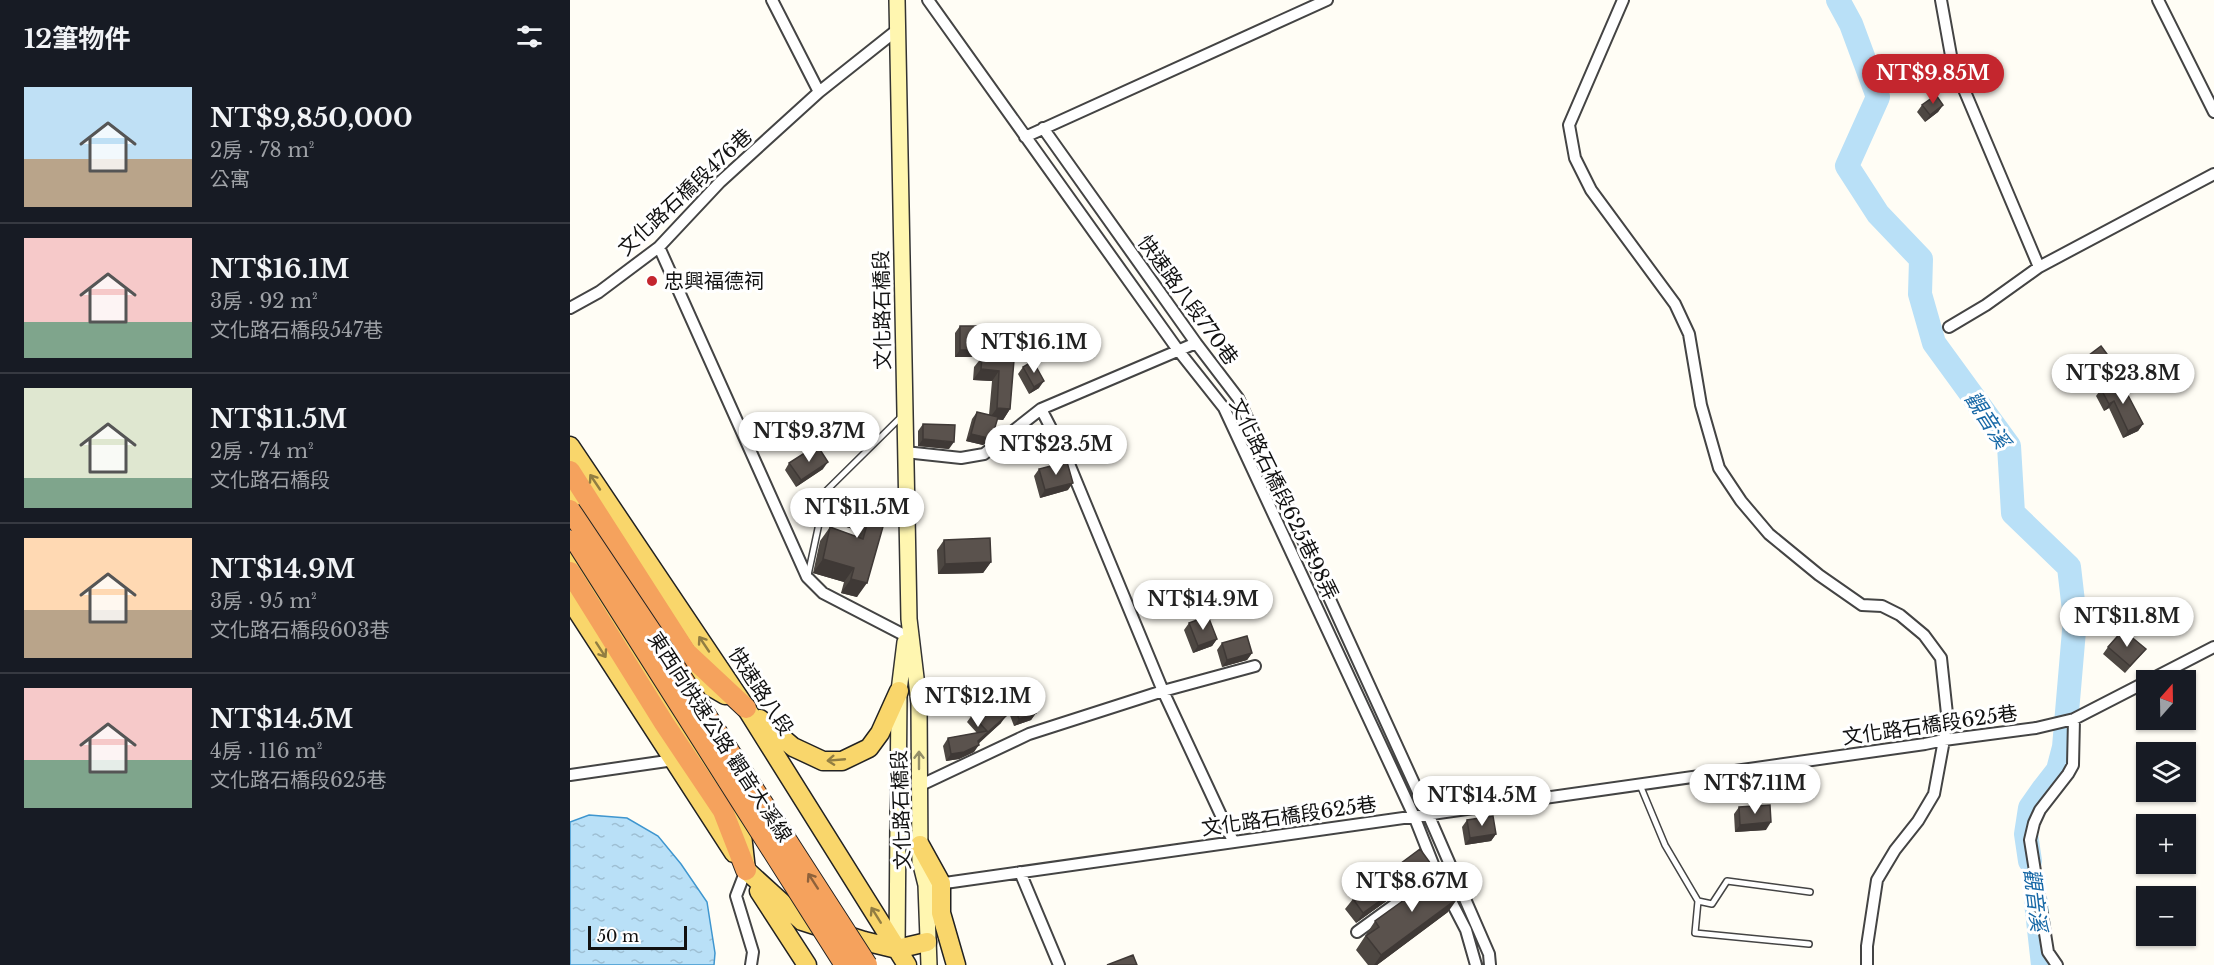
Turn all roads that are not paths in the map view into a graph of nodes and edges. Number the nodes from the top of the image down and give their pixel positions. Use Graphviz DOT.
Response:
graph roads {
  1 [pos="772,0"];
  2 [pos="897,0"];
  3 [pos="928,0"];
  4 [pos="1327,0"];
  5 [pos="1623,0"];
  6 [pos="1941,0"];
  7 [pos="2158,0"];
  8 [pos="897,30"];
  9 [pos="819,92"];
  10 [pos="2214,112"];
  11 [pos="1042,128"];
  12 [pos="1025,136"];
  13 [pos="2214,174"];
  14 [pos="659,247"];
  15 [pos="2039,267"];
  16 [pos="570,308"];
  17 [pos="1949,327"];
  18 [pos="1196,343"];
  19 [pos="1178,350"];
  20 [pos="1041,409"];
  21 [pos="904,413"];
  22 [pos="570,446"];
  23 [pos="905,452"];
  24 [pos="570,471"];
  25 [pos="570,491"];
  26 [pos="570,510"];
  27 [pos="570,533"];
  28 [pos="570,551"];
  29 [pos="570,572"];
  30 [pos="807,577"];
  31 [pos="570,600"];
  32 [pos="909,619"];
  33 [pos="906,636"];
  34 [pos="2214,647"];
  35 [pos="1255,666"];
  36 [pos="2169,670"];
  37 [pos="2136,687"];
  38 [pos="899,691"];
  39 [pos="1163,691"];
  40 [pos="747,708"];
  41 [pos="2074,719"];
  42 [pos="1944,740"];
  43 [pos="674,760"];
  44 [pos="570,775"];
  45 [pos="1639,784"];
  46 [pos="919,786"];
  47 [pos="1428,814"];
  48 [pos="1414,816"];
  49 [pos="1233,841"];
  50 [pos="920,845"];
  51 [pos="746,870"];
  52 [pos="1020,872"];
  53 [pos="1437,874"];
  54 [pos="933,884"];
  55 [pos="1810,892"];
  56 [pos="1698,901"];
  57 [pos="1357,932"];
  58 [pos="927,942"];
  59 [pos="1809,944"];
  60 [pos="897,957"];
  61 [pos="751,965"];
  62 [pos="807,965"];
  63 [pos="845,965"];
  64 [pos="867,965"];
  65 [pos="907,965"];
  66 [pos="929,965"];
  67 [pos="956,965"];
  68 [pos="1059,965"];
  69 [pos="1476,965"];
  70 [pos="1490,965"];
  71 [pos="1867,965"];
  72 [pos="2057,965"];
  1 -- 9 [label="street"];
  2 -- 8 [label="main road, 文化路石橋段"];
  3 -- 12 [label="street, 文化路石橋段625巷98弄"];
  4 -- 11 [label="street"];
  5 -- 42 [label="street"];
  6 -- 15 [label="street"];
  7 -- 10 [label="street"];
  8 -- 9 [label="street, 文化路石橋段476巷"];
  8 -- 21 [label="main road, 文化路石橋段"];
  9 -- 14 [label="street, 文化路石橋段476巷"];
  11 -- 12 [label="street"];
  11 -- 18 [label="street, 快速路八段770巷"];
  12 -- 19 [label="street, 文化路石橋段625巷98弄"];
  13 -- 15 [label="street"];
  14 -- 16 [label="street, 文化路石橋段476巷"];
  14 -- 30 [label="street"];
  15 -- 17 [label="street"];
  18 -- 19 [label="street"];
  18 -- 47 [label="street, 快速路八段770巷"];
  19 -- 20 [label="street"];
  19 -- 48 [label="street, 文化路石橋段625巷98弄"];
  20 -- 23 [label="street"];
  20 -- 39 [label="street"];
  21 -- 23 [label="main road, 文化路石橋段"];
  21 -- 30 [label="lane"];
  40 -- 22 [label="main road, 快速路八段, one-way"];
  23 -- 32 [label="main road, 文化路石橋段"];
  24 -- 40 [label="highway"];
  25 -- 40 [label="main road"];
  64 -- 26 [label="highway, 東西向快速公路 觀音大溪線, one-way, bridge"];
  27 -- 63 [label="highway, 東西向快速公路 觀音大溪線, bridge"];
  28 -- 51 [label="main road"];
  29 -- 51 [label="highway"];
  30 -- 33 [label="street"];
  31 -- 43 [label="main road, one-way"];
  32 -- 33 [label="main road, 文化路石橋段"];
  46 -- 32 [label="main road, 文化路石橋段, one-way"];
  33 -- 38 [label="main road, 文化路石橋段"];
  34 -- 36 [label="street, 文化路石橋段625巷"];
  35 -- 39 [label="street"];
  37 -- 41 [label="street, 文化路石橋段625巷"];
  38 -- 40 [label="main road, one-way"];
  38 -- 60 [label="main road, 文化路石橋段"];
  39 -- 46 [label="street"];
  39 -- 49 [label="street"];
  60 -- 40 [label="main road, 快速路八段, one-way"];
  41 -- 42 [label="street, 文化路石橋段625巷"];
  41 -- 72 [label="street"];
  42 -- 45 [label="street, 文化路石橋段625巷"];
  42 -- 71 [label="street"];
  43 -- 44 [label="street"];
  43 -- 51 [label="main road"];
  45 -- 47 [label="street, 文化路石橋段625巷"];
  45 -- 56 [label="lane"];
  46 -- 50 [label="main road, 文化路石橋段"];
  47 -- 48 [label="street, 文化路石橋段625巷"];
  47 -- 70 [label="street, 快速路八段770巷"];
  48 -- 49 [label="street, 文化路石橋段625巷"];
  48 -- 53 [label="street, 文化路石橋段625巷98弄"];
  49 -- 52 [label="street, 文化路石橋段625巷"];
  50 -- 54 [label="main road"];
  51 -- 60 [label="main road"];
  51 -- 61 [label="street"];
  51 -- 62 [label="main road"];
  52 -- 54 [label="street, 文化路石橋段625巷"];
  52 -- 68 [label="street"];
  53 -- 57 [label="street"];
  53 -- 69 [label="street, 文化路石橋段625巷98弄"];
  54 -- 58 [label="main road, 文化路石橋段"];
  54 -- 67 [label="main road"];
  55 -- 56 [label="lane"];
  56 -- 59 [label="lane"];
  58 -- 60 [label="main road"];
  58 -- 66 [label="main road, 文化路石橋段"];
  60 -- 65 [label="main road, 快速路八段"];
}
